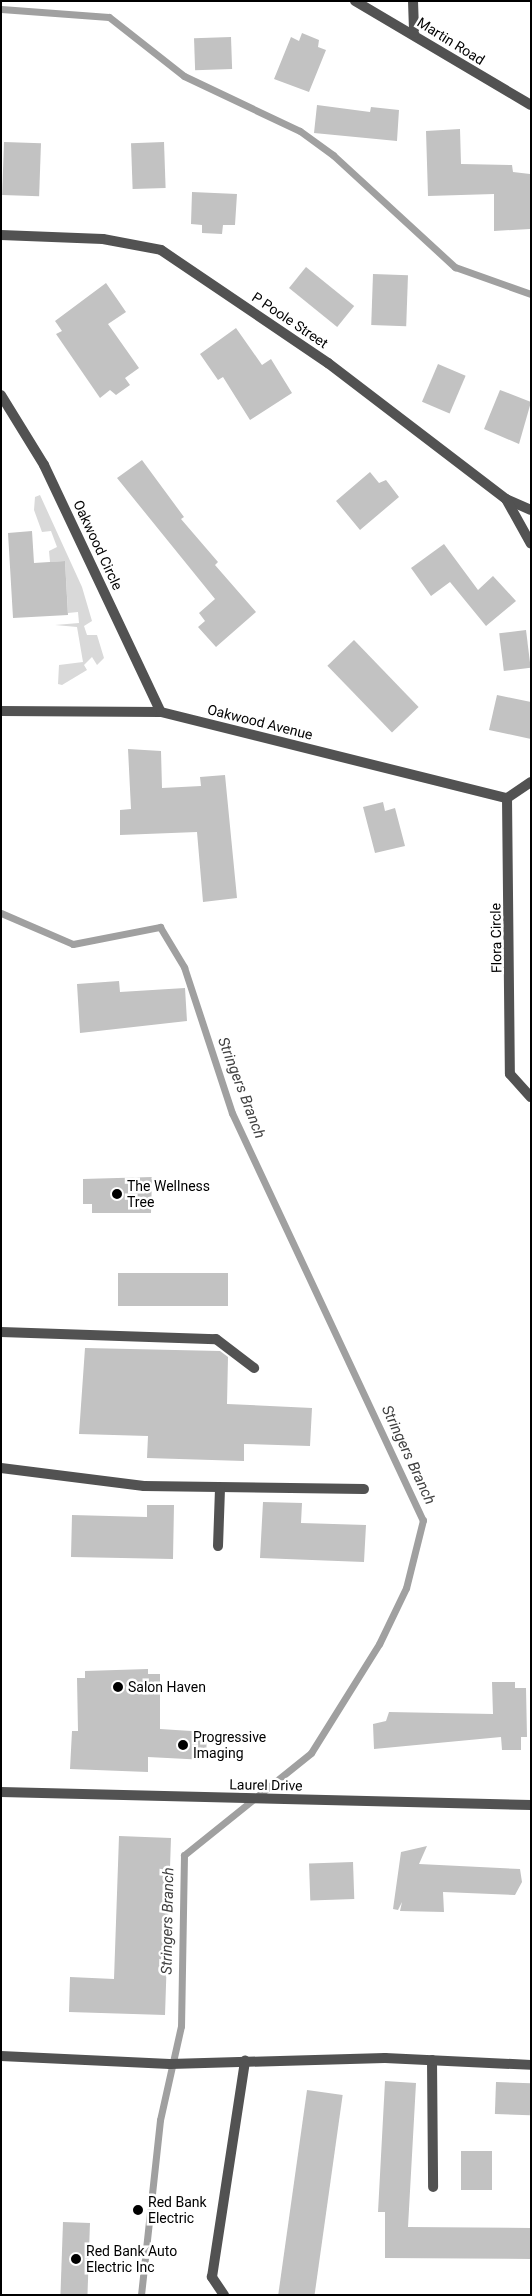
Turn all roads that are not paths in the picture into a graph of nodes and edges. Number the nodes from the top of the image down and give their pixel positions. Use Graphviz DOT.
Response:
graph roads {
  1 [pos="355,1"];
  2 [pos="413,1"];
  3 [pos="414,33"];
  4 [pos="531,105"];
  5 [pos="1,236"];
  6 [pos="1,395"];
  7 [pos="506,499"];
  8 [pos="531,510"];
  9 [pos="531,544"];
  10 [pos="1,711"];
  11 [pos="161,712"];
  12 [pos="531,782"];
  13 [pos="507,798"];
  14 [pos="531,1097"];
  15 [pos="1,1332"];
  16 [pos="254,1368"];
  17 [pos="1,1468"];
  18 [pos="220,1489"];
  19 [pos="364,1489"];
  20 [pos="218,1546"];
  21 [pos="1,1792"];
  22 [pos="531,1805"];
  23 [pos="1,2056"];
  24 [pos="432,2060"];
  25 [pos="245,2061"];
  26 [pos="531,2065"];
  27 [pos="433,2187"];
  28 [pos="224,2295"];
  1 -- 3 [label="street, Martin Road"];
  2 -- 3 [label="street"];
  3 -- 4 [label="street, Martin Road"];
  5 -- 7 [label="street, P Poole Street"];
  6 -- 11 [label="street, Oakwood Circle"];
  7 -- 8 [label="street, P Poole Street"];
  7 -- 9 [label="street"];
  10 -- 11 [label="street, Oakwood Avenue"];
  11 -- 13 [label="street, Oakwood Avenue"];
  12 -- 13 [label="street"];
  13 -- 14 [label="street, Flora Circle"];
  15 -- 16 [label="street"];
  17 -- 18 [label="street"];
  18 -- 19 [label="street"];
  18 -- 20 [label="street"];
  21 -- 22 [label="street, Laurel Drive"];
  23 -- 25 [label="street"];
  24 -- 25 [label="street"];
  24 -- 26 [label="street"];
  24 -- 27 [label="street"];
  25 -- 28 [label="street"];
}
